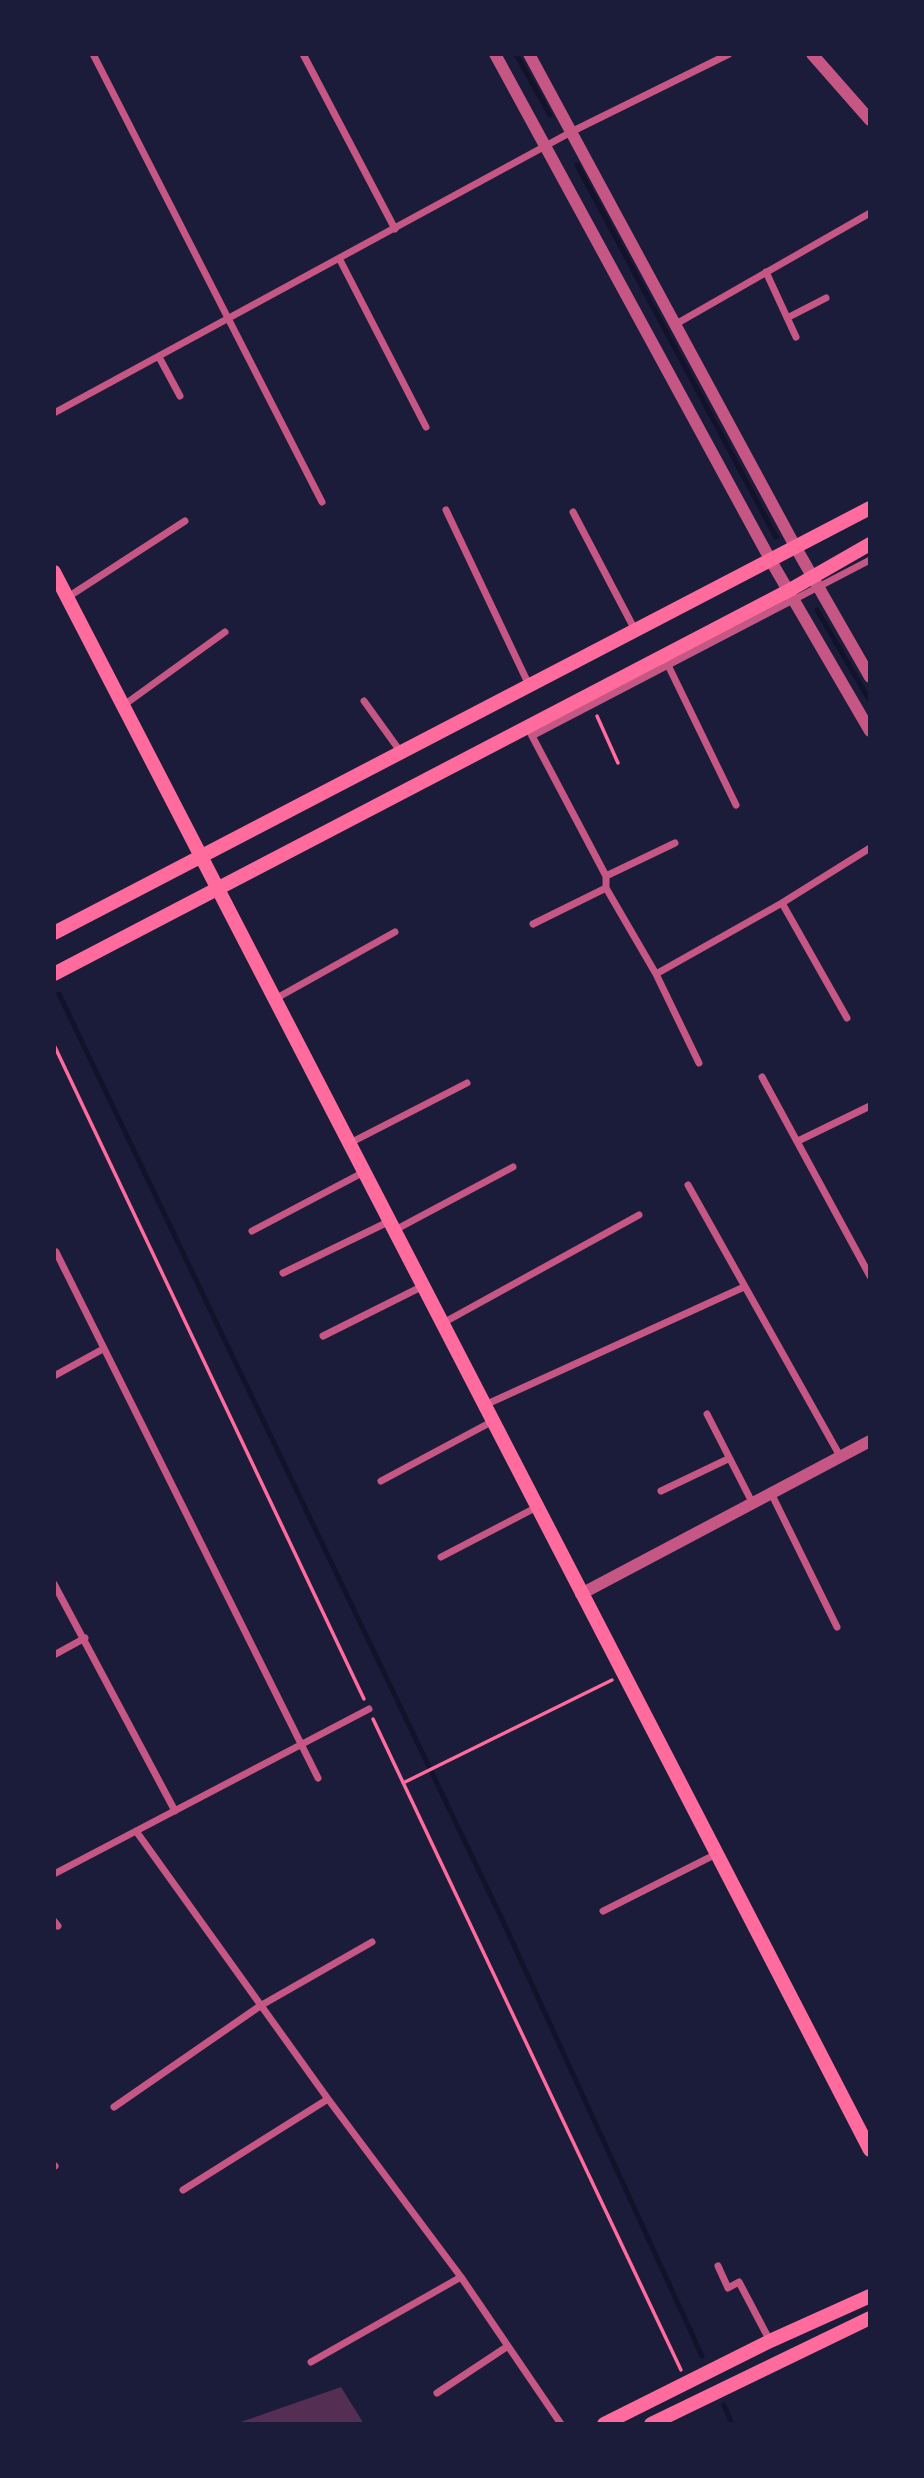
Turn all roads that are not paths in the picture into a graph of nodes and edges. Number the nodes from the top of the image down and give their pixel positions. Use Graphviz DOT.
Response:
graph roads {
  1 [pos="93,54"];
  2 [pos="303,54"];
  3 [pos="495,54"];
  4 [pos="529,54"];
  5 [pos="729,54"];
  6 [pos="812,54"];
  7 [pos="870,120"];
  8 [pos="573,131"];
  9 [pos="547,148"];
  10 [pos="870,213"];
  11 [pos="396,229"];
  12 [pos="340,260"];
  13 [pos="766,272"];
  14 [pos="826,298"];
  15 [pos="787,318"];
  16 [pos="229,320"];
  17 [pos="676,324"];
  18 [pos="796,337"];
  19 [pos="159,357"];
  20 [pos="180,396"];
  21 [pos="54,413"];
  22 [pos="426,427"];
  23 [pos="323,502"];
  24 [pos="870,508"];
  25 [pos="446,510"];
  26 [pos="573,512"];
  27 [pos="185,521"];
  28 [pos="870,544"];
  29 [pos="796,548"];
  30 [pos="870,560"];
  31 [pos="771,561"];
  32 [pos="54,572"];
  33 [pos="816,582"];
  34 [pos="791,596"];
  35 [pos="68,597"];
  36 [pos="635,630"];
  37 [pos="225,632"];
  38 [pos="666,661"];
  39 [pos="870,677"];
  40 [pos="529,685"];
  41 [pos="364,701"];
  42 [pos="124,705"];
  43 [pos="870,731"];
  44 [pos="529,732"];
  45 [pos="400,751"];
  46 [pos="736,805"];
  47 [pos="675,843"];
  48 [pos="870,848"];
  49 [pos="201,855"];
  50 [pos="606,876"];
  51 [pos="218,888"];
  52 [pos="606,888"];
  53 [pos="782,903"];
  54 [pos="533,924"];
  55 [pos="396,932"];
  56 [pos="54,933"];
  57 [pos="54,974"];
  58 [pos="656,974"];
  59 [pos="275,1000"];
  60 [pos="846,1018"];
  61 [pos="699,1063"];
  62 [pos="762,1077"];
  63 [pos="467,1083"];
  64 [pos="870,1106"];
  65 [pos="798,1141"];
  66 [pos="350,1143"];
  67 [pos="513,1167"];
  68 [pos="364,1172"];
  69 [pos="688,1185"];
  70 [pos="639,1215"];
  71 [pos="393,1226"];
  72 [pos="252,1231"];
  73 [pos="56,1252"];
  74 [pos="283,1273"];
  75 [pos="870,1276"];
  76 [pos="423,1286"];
  77 [pos="744,1287"];
  78 [pos="443,1323"];
  79 [pos="323,1336"];
  80 [pos="103,1349"];
  81 [pos="54,1376"];
  82 [pos="485,1405"];
  83 [pos="707,1414"];
  84 [pos="493,1422"];
  85 [pos="870,1441"];
  86 [pos="840,1456"];
  87 [pos="728,1459"];
  88 [pos="381,1481"];
  89 [pos="661,1490"];
  90 [pos="771,1493"];
  91 [pos="753,1504"];
  92 [pos="537,1507"];
  93 [pos="442,1558"];
  94 [pos="54,1584"];
  95 [pos="581,1594"];
  96 [pos="837,1627"];
  97 [pos="85,1638"];
  98 [pos="54,1654"];
  99 [pos="369,1709"];
  100 [pos="300,1747"];
  101 [pos="317,1778"];
  102 [pos="175,1811"];
  103 [pos="136,1831"];
  104 [pos="716,1854"];
  105 [pos="54,1874"];
  106 [pos="603,1912"];
  107 [pos="372,1942"];
  108 [pos="260,2006"];
  109 [pos="328,2099"];
  110 [pos="114,2107"];
  111 [pos="870,2150"];
  112 [pos="183,2190"];
  113 [pos="718,2266"];
  114 [pos="461,2277"];
  115 [pos="870,2296"];
  116 [pos="870,2318"];
  117 [pos="770,2341"];
  118 [pos="508,2346"];
  119 [pos="312,2362"];
  120 [pos="437,2393"];
  121 [pos="561,2424"];
  122 [pos="604,2424"];
  123 [pos="651,2424"];
  1 -- 16 [label="street"];
  2 -- 11 [label="street"];
  3 -- 9 [label="street"];
  4 -- 8 [label="street"];
  5 -- 8 [label="street"];
  6 -- 7 [label="street"];
  8 -- 9 [label="street"];
  8 -- 17 [label="street"];
  9 -- 11 [label="street"];
  9 -- 31 [label="street"];
  10 -- 13 [label="street"];
  11 -- 12 [label="street"];
  12 -- 16 [label="street"];
  12 -- 22 [label="street"];
  13 -- 15 [label="street"];
  13 -- 17 [label="street"];
  14 -- 15 [label="street"];
  15 -- 18 [label="street"];
  16 -- 19 [label="street"];
  16 -- 23 [label="street"];
  17 -- 29 [label="street"];
  19 -- 20 [label="street"];
  19 -- 21 [label="street"];
  24 -- 29 [label="main road"];
  25 -- 40 [label="street"];
  26 -- 36 [label="street"];
  27 -- 35 [label="street"];
  28 -- 33 [label="main road"];
  29 -- 31 [label="main road"];
  29 -- 33 [label="street"];
  30 -- 33 [label="street"];
  31 -- 34 [label="street"];
  31 -- 36 [label="main road"];
  32 -- 35 [label="main road"];
  33 -- 34 [label="main road"];
  33 -- 39 [label="street"];
  34 -- 38 [label="main road"];
  34 -- 43 [label="street"];
  35 -- 42 [label="main road"];
  36 -- 40 [label="main road"];
  37 -- 42 [label="street"];
  38 -- 44 [label="main road"];
  38 -- 44 [label="street"];
  38 -- 46 [label="street"];
  40 -- 45 [label="main road"];
  41 -- 45 [label="street"];
  42 -- 49 [label="main road"];
  44 -- 50 [label="street"];
  44 -- 51 [label="main road"];
  45 -- 49 [label="main road"];
  47 -- 50 [label="street"];
  48 -- 53 [label="street"];
  49 -- 51 [label="main road"];
  49 -- 56 [label="main road"];
  50 -- 52 [label="street"];
  51 -- 57 [label="main road"];
  51 -- 59 [label="main road"];
  52 -- 54 [label="street"];
  52 -- 58 [label="street"];
  53 -- 58 [label="street"];
  53 -- 60 [label="street"];
  55 -- 59 [label="street"];
  58 -- 61 [label="street"];
  59 -- 66 [label="main road"];
  62 -- 65 [label="street"];
  63 -- 66 [label="street"];
  64 -- 65 [label="street"];
  65 -- 75 [label="street"];
  66 -- 68 [label="main road"];
  67 -- 71 [label="street"];
  68 -- 71 [label="main road"];
  68 -- 72 [label="street"];
  69 -- 77 [label="street"];
  70 -- 78 [label="street"];
  71 -- 74 [label="street"];
  71 -- 76 [label="main road"];
  73 -- 80 [label="street"];
  76 -- 78 [label="main road"];
  76 -- 79 [label="street"];
  77 -- 82 [label="street"];
  77 -- 86 [label="street"];
  78 -- 82 [label="main road"];
  80 -- 81 [label="street"];
  80 -- 100 [label="street"];
  82 -- 84 [label="main road"];
  83 -- 87 [label="street"];
  84 -- 88 [label="street"];
  84 -- 92 [label="main road"];
  85 -- 86 [label="street"];
  86 -- 90 [label="street"];
  87 -- 89 [label="street"];
  87 -- 91 [label="street"];
  90 -- 91 [label="street"];
  90 -- 96 [label="street"];
  91 -- 95 [label="street"];
  92 -- 93 [label="street"];
  92 -- 95 [label="main road"];
  94 -- 97 [label="street"];
  95 -- 104 [label="main road"];
  97 -- 98 [label="street"];
  97 -- 102 [label="street"];
  99 -- 100 [label="street"];
  100 -- 101 [label="street"];
  100 -- 102 [label="street"];
  102 -- 103 [label="street"];
  103 -- 105 [label="street"];
  103 -- 108 [label="street"];
  104 -- 106 [label="street"];
  104 -- 111 [label="main road"];
  107 -- 108 [label="street"];
  108 -- 109 [label="street"];
  108 -- 110 [label="street"];
  109 -- 112 [label="street"];
  109 -- 114 [label="street"];
  113 -- 117 [label="street"];
  114 -- 118 [label="street"];
  114 -- 119 [label="street"];
  115 -- 117 [label="main road"];
  116 -- 123 [label="main road"];
  117 -- 122 [label="main road"];
  118 -- 120 [label="street"];
  118 -- 121 [label="street"];
}
